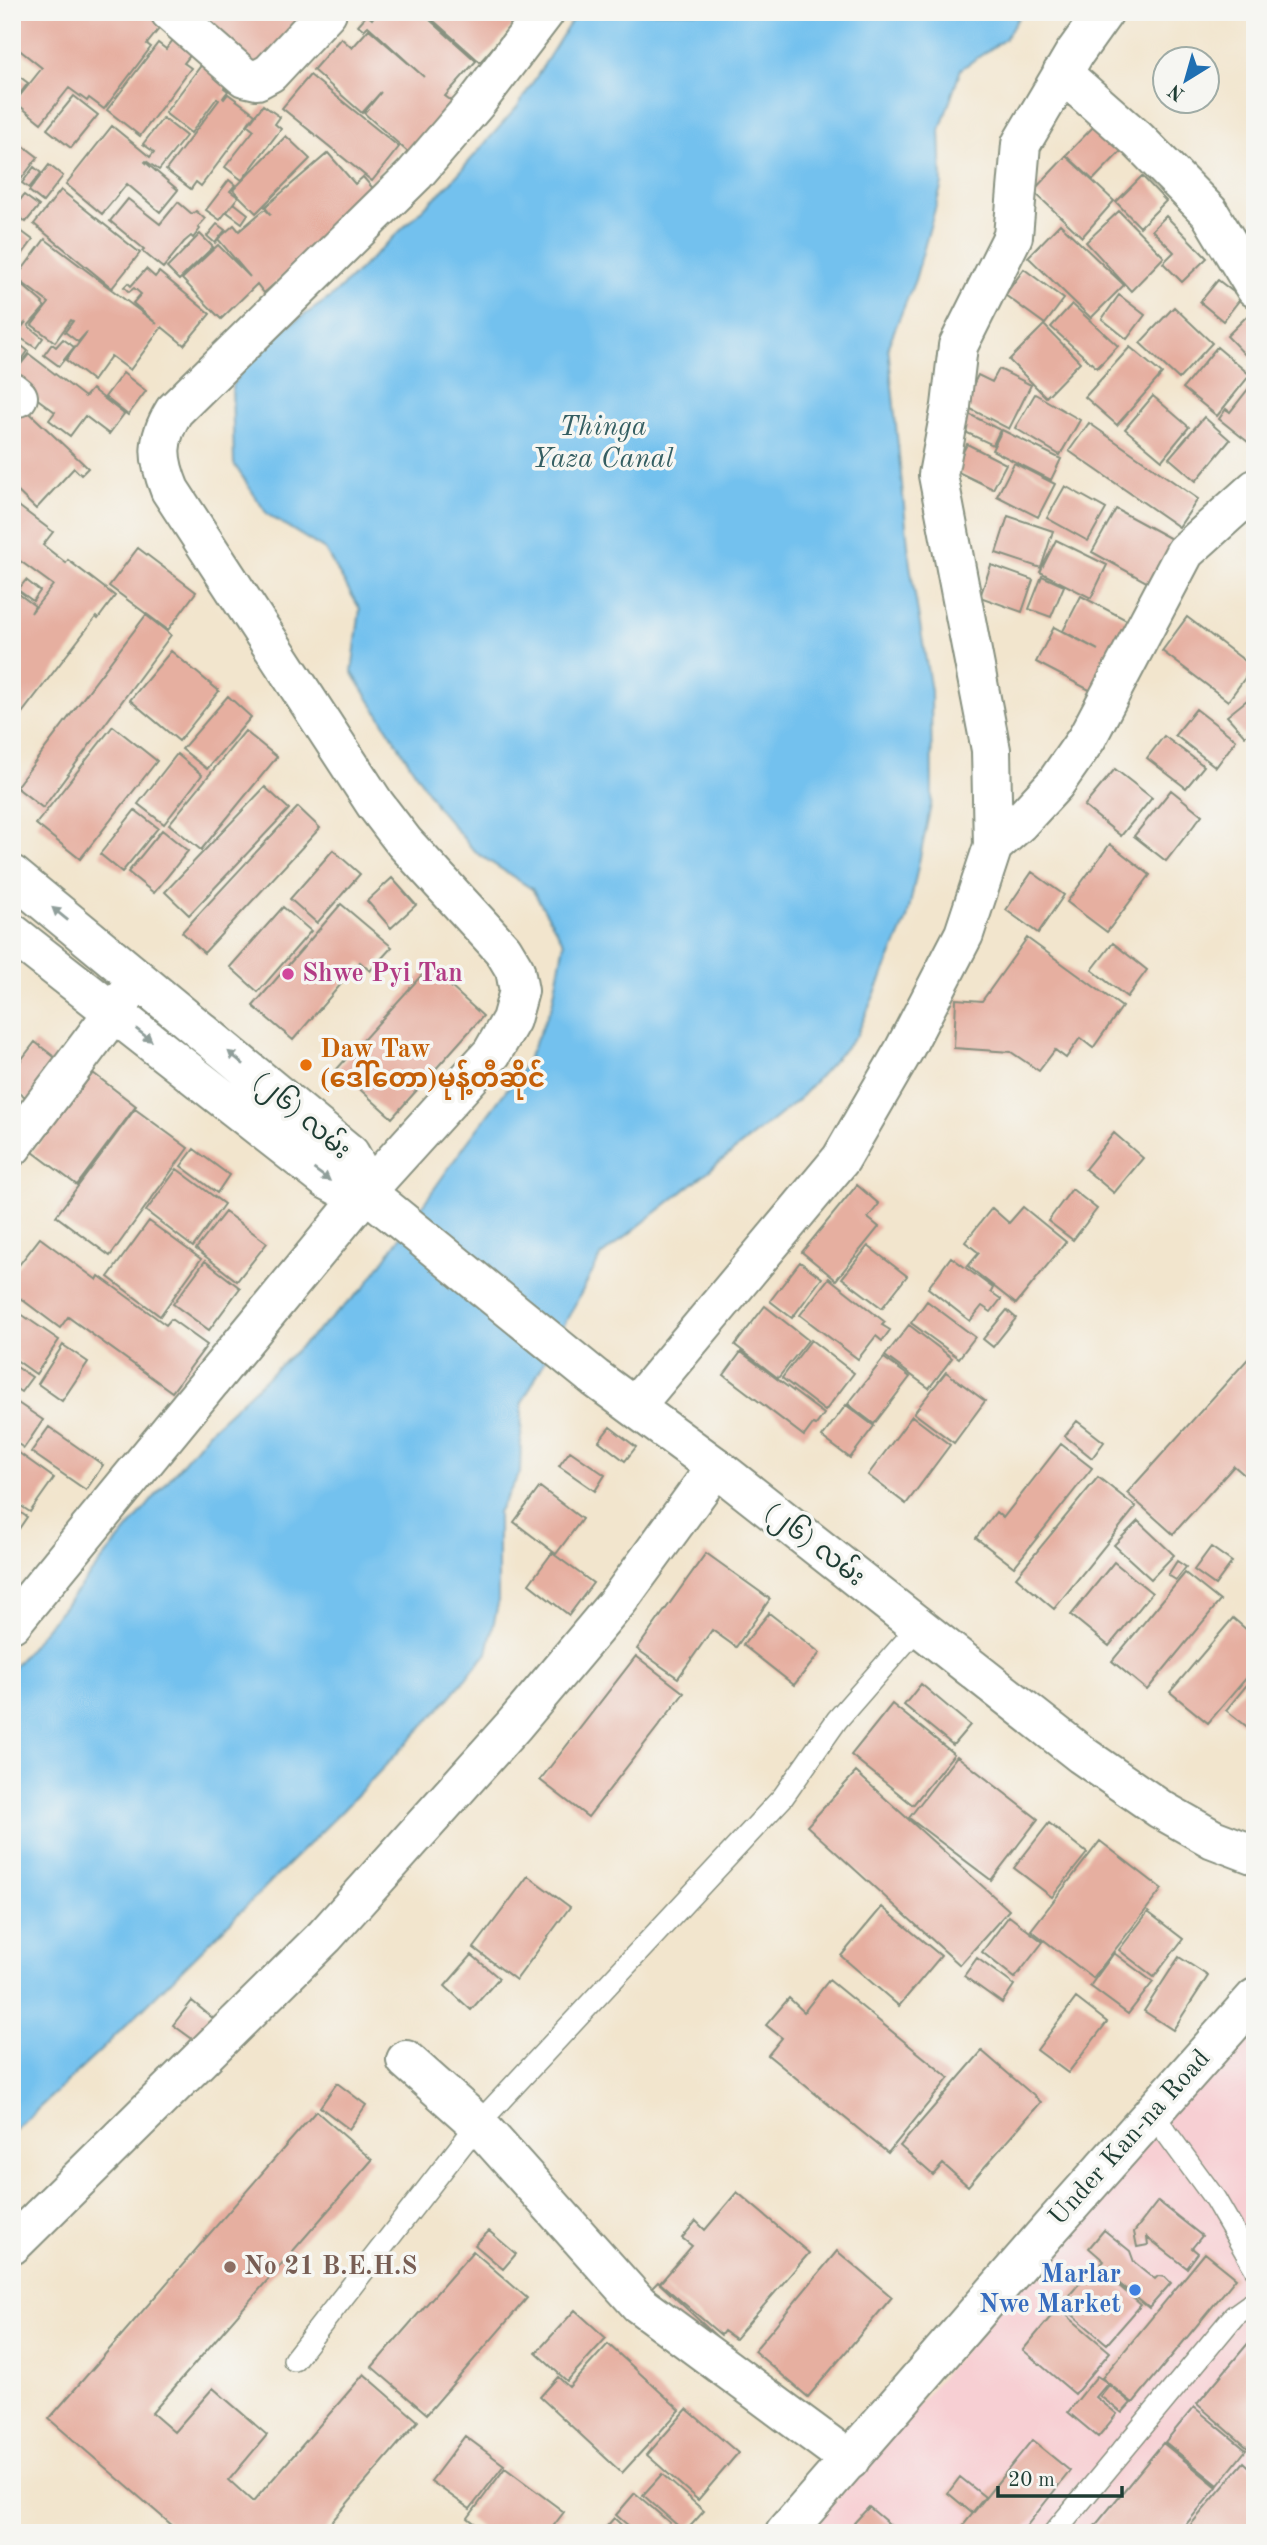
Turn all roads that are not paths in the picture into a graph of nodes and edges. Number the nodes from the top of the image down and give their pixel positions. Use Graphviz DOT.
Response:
graph roads {
  1 [pos="170,12"];
  2 [pos="327,12"];
  3 [pos="545,12"];
  4 [pos="1104,12"];
  5 [pos="1062,73"];
  6 [pos="1255,288"];
  7 [pos="1255,489"];
  8 [pos="993,846"];
  9 [pos="12,875"];
  10 [pos="12,933"];
  11 [pos="140,978"];
  12 [pos="115,1012"];
  13 [pos="12,1147"];
  14 [pos="377,1202"];
  15 [pos="635,1406"];
  16 [pos="716,1467"];
  17 [pos="12,1623"];
  18 [pos="919,1626"];
  19 [pos="1255,1855"];
  20 [pos="1249,2016"];
  21 [pos="406,2060"];
  22 [pos="1152,2113"];
  23 [pos="478,2124"];
  24 [pos="12,2245"];
  25 [pos="1255,2268"];
  26 [pos="1255,2301"];
  27 [pos="294,2360"];
  28 [pos="850,2460"];
  29 [pos="785,2533"];
  30 [pos="1054,2533"];
  1 -- 2 [label="street"];
  3 -- 14 [label="street"];
  4 -- 5 [label="street"];
  5 -- 6 [label="street"];
  5 -- 8 [label="street"];
  7 -- 8 [label="street"];
  8 -- 15 [label="street"];
  11 -- 9 [label="street, (၂၆) လမ်း, one-way"];
  10 -- 12 [label="street, (၂၆) လမ်း"];
  11 -- 12 [label="street"];
  14 -- 11 [label="street, (၂၆) လမ်း, one-way"];
  12 -- 13 [label="street"];
  12 -- 14 [label="street, (၂၆) လမ်း, one-way"];
  14 -- 15 [label="street, (၂၆) လမ်း"];
  14 -- 17 [label="street"];
  15 -- 16 [label="street, (၂၆) လမ်း"];
  16 -- 18 [label="street, (၂၆) လမ်း"];
  16 -- 24 [label="street"];
  18 -- 19 [label="street, (၂၆) လမ်း"];
  18 -- 23 [label="lane"];
  20 -- 22 [label="street, Under Kan-na Road"];
  21 -- 23 [label="street"];
  22 -- 25 [label="lane"];
  22 -- 28 [label="street, Under Kan-na Road"];
  23 -- 27 [label="lane"];
  23 -- 28 [label="street"];
  26 -- 30 [label="lane"];
  28 -- 29 [label="street, Under Kan-na Road"];
}
